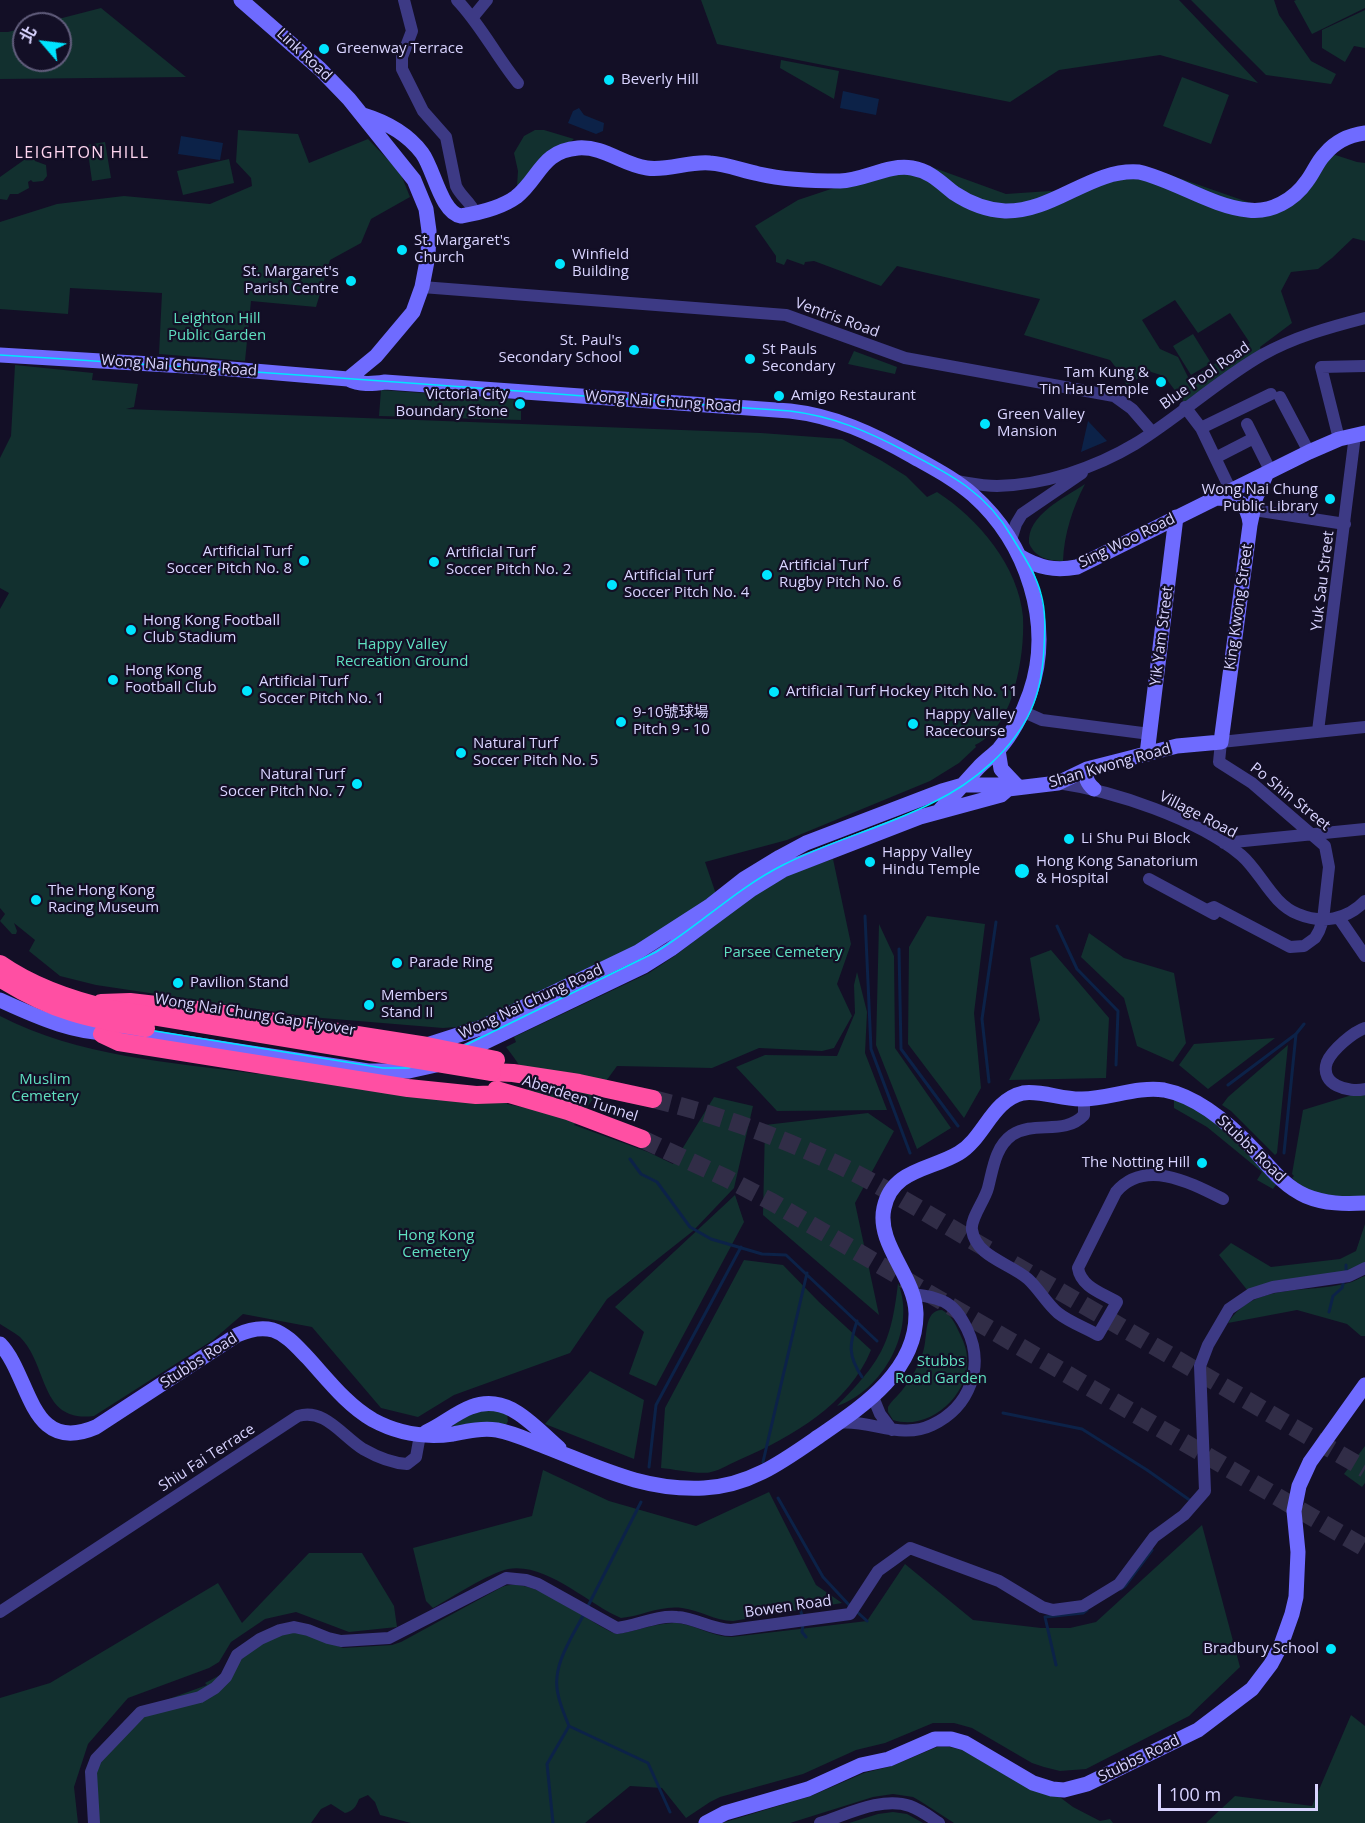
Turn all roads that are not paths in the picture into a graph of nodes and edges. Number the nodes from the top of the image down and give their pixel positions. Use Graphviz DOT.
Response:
graph roads {
  1 [pos="241,0"];
  2 [pos="404,0"];
  3 [pos="457,0"];
  4 [pos="487,0"];
  5 [pos="473,17"];
  6 [pos="518,83"];
  7 [pos="363,115"];
  8 [pos="1365,133"];
  9 [pos="475,213"];
  10 [pos="422,287"];
  11 [pos="1365,318"];
  12 [pos="0,355"];
  13 [pos="370,362"];
  14 [pos="1365,366"];
  15 [pos="348,380"];
  16 [pos="385,382"];
  17 [pos="1185,407"];
  18 [pos="1247,424"];
  19 [pos="1201,428"];
  20 [pos="1152,432"];
  21 [pos="1360,434"];
  22 [pos="1254,438"];
  23 [pos="1339,439"];
  24 [pos="1309,452"];
  25 [pos="1217,457"];
  26 [pos="1103,459"];
  27 [pos="1268,473"];
  28 [pos="954,481"];
  29 [pos="1231,491"];
  30 [pos="1216,498"];
  31 [pos="1254,510"];
  32 [pos="1176,517"];
  33 [pos="1345,524"];
  34 [pos="1250,525"];
  35 [pos="1011,540"];
  36 [pos="1019,556"];
  37 [pos="1023,711"];
  38 [pos="1365,727"];
  39 [pos="1318,731"];
  40 [pos="1150,734"];
  41 [pos="1221,742"];
  42 [pos="998,750"];
  43 [pos="1146,754"];
  44 [pos="1087,770"];
  45 [pos="1058,783"];
  46 [pos="963,785"];
  47 [pos="1013,788"];
  48 [pos="1094,789"];
  49 [pos="939,811"];
  50 [pos="1365,829"];
  51 [pos="1313,833"];
  52 [pos="1224,843"];
  53 [pos="1149,879"];
  54 [pos="1365,901"];
  55 [pos="1207,910"];
  56 [pos="1339,918"];
  57 [pos="1323,920"];
  58 [pos="1266,942"];
  59 [pos="0,953"];
  60 [pos="1365,956"];
  61 [pos="0,964"];
  62 [pos="0,978"];
  63 [pos="0,1000"];
  64 [pos="101,1003"];
  65 [pos="1365,1028"];
  66 [pos="102,1035"];
  67 [pos="513,1073"];
  68 [pos="1365,1089"];
  69 [pos="506,1094"];
  70 [pos="653,1099"];
  71 [pos="1084,1099"];
  72 [pos="642,1139"];
  73 [pos="1223,1199"];
  74 [pos="1365,1203"];
  75 [pos="1365,1268"];
  76 [pos="913,1294"];
  77 [pos="0,1344"];
  78 [pos="1365,1385"];
  79 [pos="873,1397"];
  80 [pos="506,1406"];
  81 [pos="838,1423"];
  82 [pos="892,1430"];
  83 [pos="504,1432"];
  84 [pos="420,1435"];
  85 [pos="570,1455"];
  86 [pos="0,1612"];
  87 [pos="94,1823"];
  88 [pos="706,1823"];
  89 [pos="820,1823"];
  90 [pos="939,1823"];
  1 -- 7 [label="street, Link Road"];
  2 -- 9 [label="street"];
  3 -- 5 [label="street"];
  4 -- 5 [label="street"];
  5 -- 6 [label="street"];
  7 -- 9 [label="street"];
  7 -- 10 [label="street, Link Road"];
  8 -- 9 [label="street"];
  10 -- 13 [label="street, Link Road"];
  10 -- 20 [label="street, Ventris Road"];
  11 -- 17 [label="street, Blue Pool Road"];
  12 -- 15 [label="street, Wong Nai Chung Road"];
  13 -- 15 [label="street, Link Road"];
  13 -- 16 [label="street"];
  14 -- 23 [label="street"];
  15 -- 16 [label="street, Wong Nai Chung Road"];
  16 -- 28 [label="street, Wong Nai Chung Road"];
  17 -- 19 [label="street"];
  17 -- 20 [label="street, Blue Pool Road"];
  18 -- 22 [label="street"];
  19 -- 24 [label="street"];
  19 -- 25 [label="street"];
  20 -- 26 [label="street, Blue Pool Road"];
  21 -- 23 [label="street, Sing Woo Road"];
  21 -- 33 [label="street, Yuk Sau Street"];
  22 -- 25 [label="street"];
  22 -- 27 [label="street"];
  23 -- 24 [label="street, Sing Woo Road"];
  24 -- 27 [label="street, Sing Woo Road"];
  25 -- 29 [label="street"];
  26 -- 28 [label="street, Blue Pool Road"];
  26 -- 35 [label="street, Blue Pool Road"];
  27 -- 29 [label="street, Sing Woo Road"];
  27 -- 31 [label="street, King Kwong Street"];
  28 -- 35 [label="street, Wong Nai Chung Road"];
  29 -- 30 [label="street, Sing Woo Road"];
  30 -- 32 [label="street, Sing Woo Road"];
  30 -- 34 [label="street"];
  31 -- 33 [label="street"];
  31 -- 34 [label="street, King Kwong Street"];
  32 -- 36 [label="street, Sing Woo Road"];
  32 -- 40 [label="street, Yik Yam Street"];
  33 -- 39 [label="street, Yuk Sau Street"];
  34 -- 41 [label="street, King Kwong Street"];
  35 -- 36 [label="street, Wong Nai Chung Road"];
  36 -- 37 [label="street, Wong Nai Chung Road"];
  37 -- 40 [label="street"];
  37 -- 42 [label="street, Wong Nai Chung Road"];
  38 -- 39 [label="street, Shan Kwong Road"];
  39 -- 41 [label="street, Shan Kwong Road"];
  40 -- 43 [label="street, Yik Yam Street"];
  41 -- 43 [label="street, Shan Kwong Road"];
  41 -- 51 [label="street, Po Shin Street"];
  42 -- 46 [label="street, Wong Nai Chung Road"];
  42 -- 47 [label="street"];
  43 -- 44 [label="street, Shan Kwong Road"];
  44 -- 45 [label="street, Shan Kwong Road"];
  44 -- 48 [label="street"];
  45 -- 47 [label="street, Shan Kwong Road"];
  45 -- 48 [label="street, Village Road"];
  46 -- 47 [label="street, Shan Kwong Road"];
  46 -- 49 [label="street, Wong Nai Chung Road"];
  46 -- 64 [label="street, Wong Nai Chung Road"];
  47 -- 49 [label="street, Wong Nai Chung Road"];
  48 -- 52 [label="street, Village Road"];
  49 -- 66 [label="street, Wong Nai Chung Road"];
  50 -- 51 [label="street"];
  51 -- 52 [label="street"];
  51 -- 57 [label="street, Po Shin Street"];
  52 -- 57 [label="street, Village Road"];
  53 -- 55 [label="street"];
  54 -- 56 [label="street, Village Road"];
  55 -- 57 [label="street"];
  55 -- 58 [label="street"];
  56 -- 57 [label="street, Village Road"];
  56 -- 60 [label="street"];
  59 -- 64 [label="street, Wong Nai Chung Road"];
  61 -- 67 [label="highway, Wong Nai Chung Gap Flyover, bridge"];
  62 -- 69 [label="highway, Wong Nai Chung Gap Flyover, bridge"];
  63 -- 66 [label="street, Wong Nai Chung Road"];
  64 -- 67 [label="highway, bridge"];
  65 -- 68 [label="street"];
  66 -- 69 [label="highway"];
  67 -- 70 [label="highway, Aberdeen Tunnel"];
  69 -- 72 [label="highway, Aberdeen Tunnel"];
  71 -- 73 [label="street"];
  71 -- 74 [label="street, Stubbs Road"];
  71 -- 76 [label="street, Stubbs Road"];
  75 -- 87 [label="street, Bowen Road"];
  76 -- 79 [label="street, Stubbs Road"];
  76 -- 82 [label="street"];
  77 -- 84 [label="street, Stubbs Road"];
  78 -- 88 [label="street, Stubbs Road"];
  79 -- 81 [label="street, Stubbs Road"];
  79 -- 82 [label="street"];
  80 -- 83 [label="street"];
  80 -- 84 [label="street"];
  80 -- 85 [label="street, Stubbs Road"];
  81 -- 82 [label="street"];
  81 -- 85 [label="street, Stubbs Road"];
  83 -- 84 [label="street, Stubbs Road"];
  83 -- 85 [label="street, Stubbs Road"];
  84 -- 86 [label="street, Shiu Fai Terrace"];
  89 -- 90 [label="street"];
}
